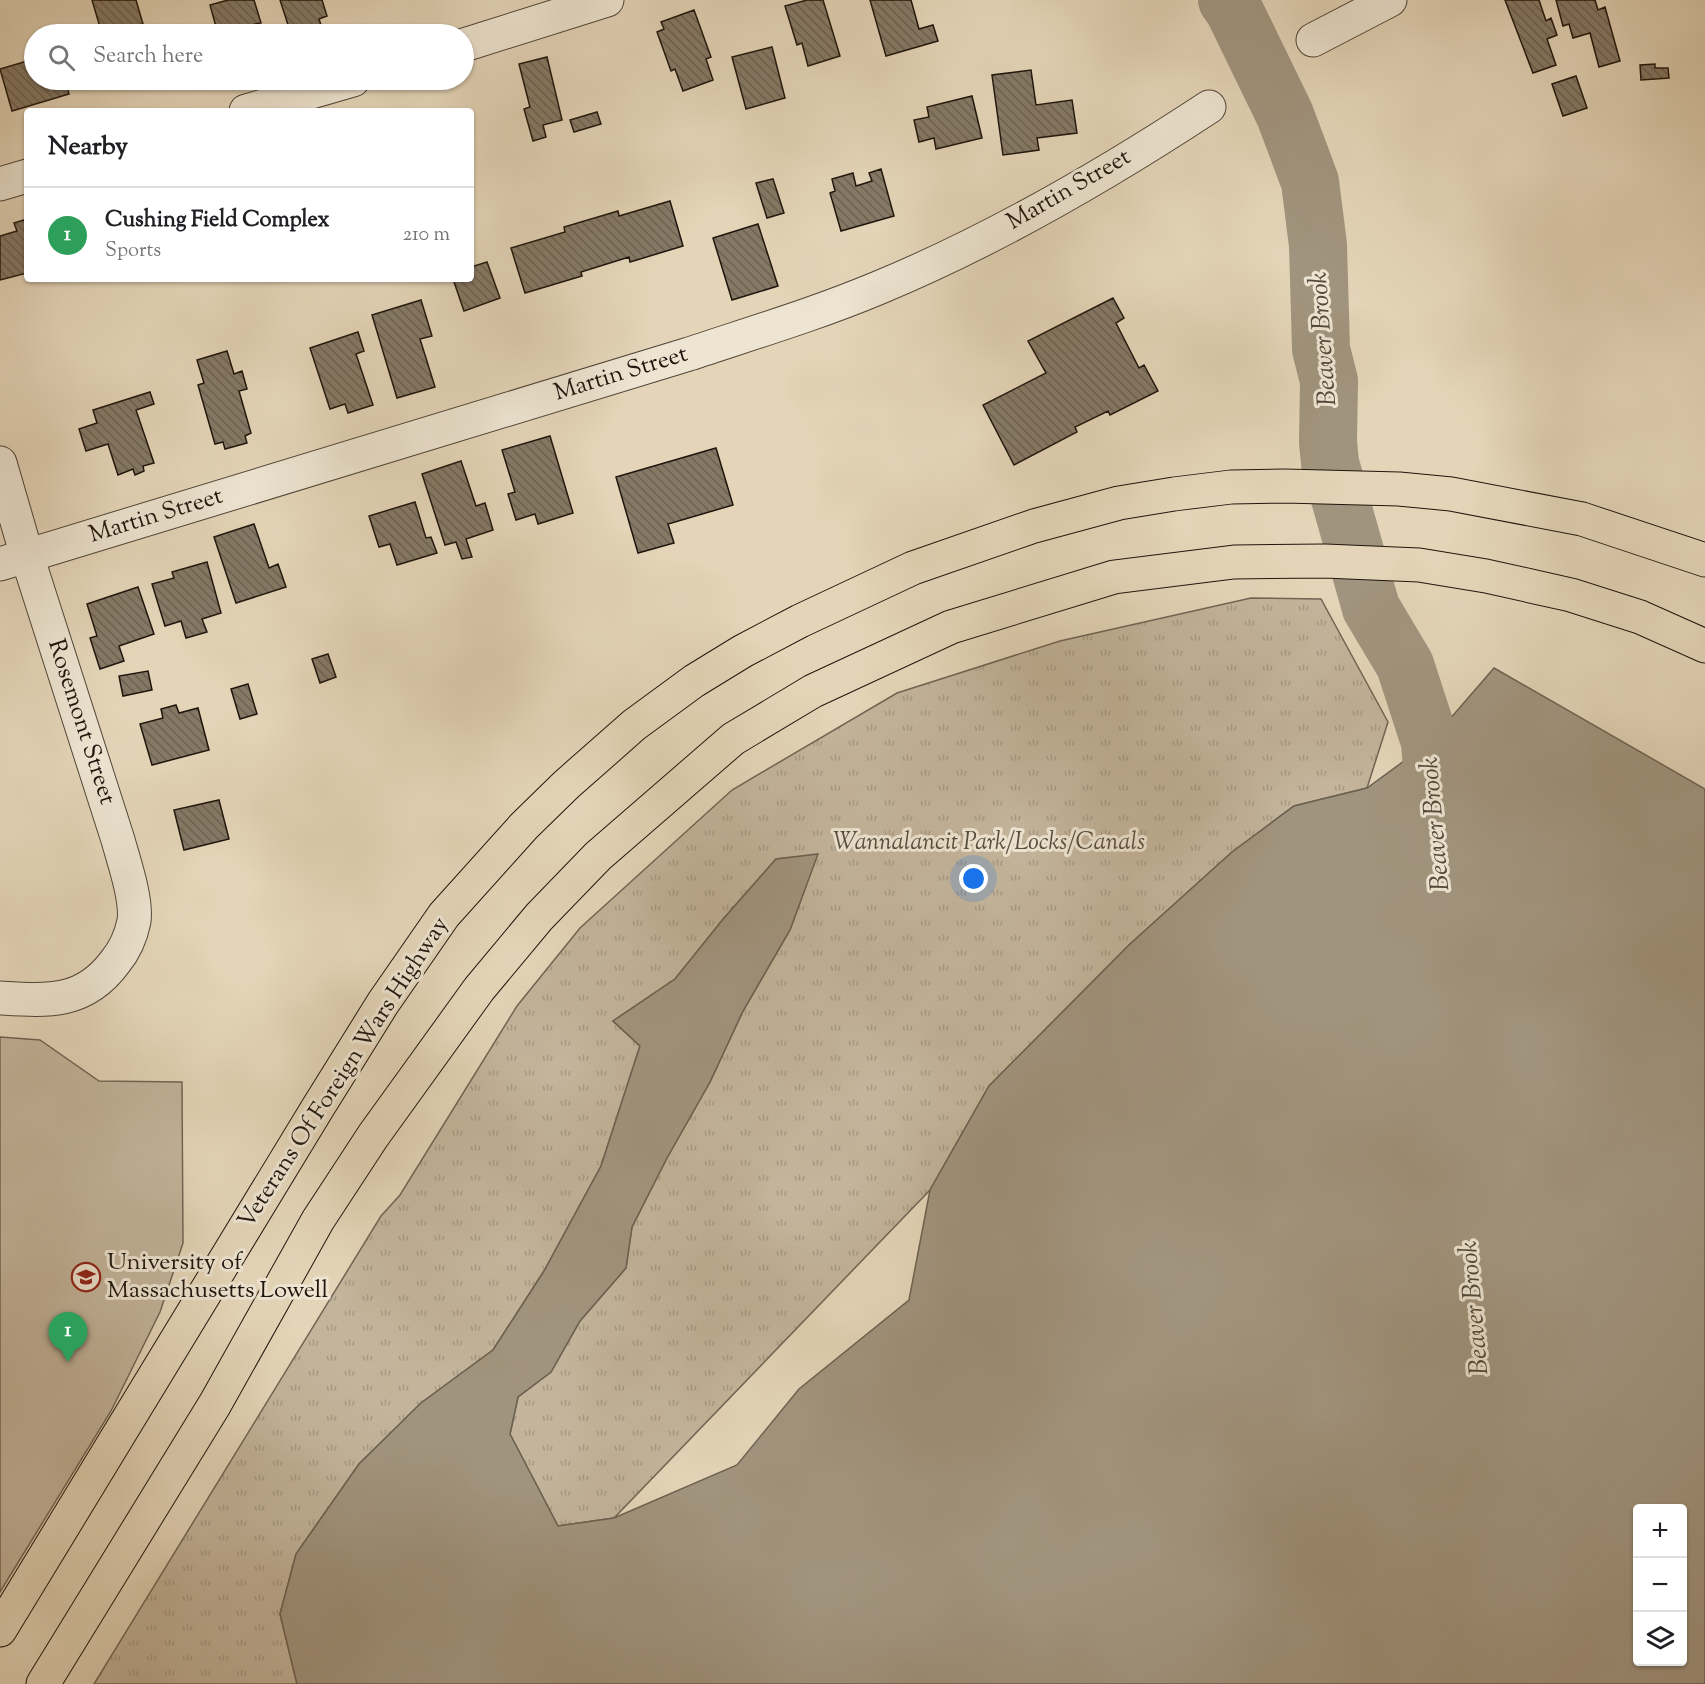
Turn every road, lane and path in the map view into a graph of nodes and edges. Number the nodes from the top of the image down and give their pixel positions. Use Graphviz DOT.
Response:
graph roads {
  1 [pos="607,0"];
  2 [pos="1390,0"];
  3 [pos="1313,39"];
  4 [pos="474,42"];
  5 [pos="318,90"];
  6 [pos="1209,107"];
  7 [pos="256,108"];
  8 [pos="24,177"];
  9 [pos="0,184"];
  10 [pos="0,463"];
  11 [pos="14,560"];
  12 [pos="1705,560"];
  13 [pos="1705,646"];
  14 [pos="0,998"];
  15 [pos="0,1630"];
  16 [pos="43,1684"];
  1 -- 4 [label="street"];
  2 -- 3 [label="street"];
  5 -- 7 [label="street"];
  6 -- 11 [label="street, Martin Street"];
  8 -- 9 [label="street"];
  10 -- 11 [label="street, Rosemont Street"];
  11 -- 14 [label="street, Rosemont Street"];
  12 -- 15 [label="main road, Veterans Of Foreign Wars Highway"];
  13 -- 16 [label="main road"];
}
